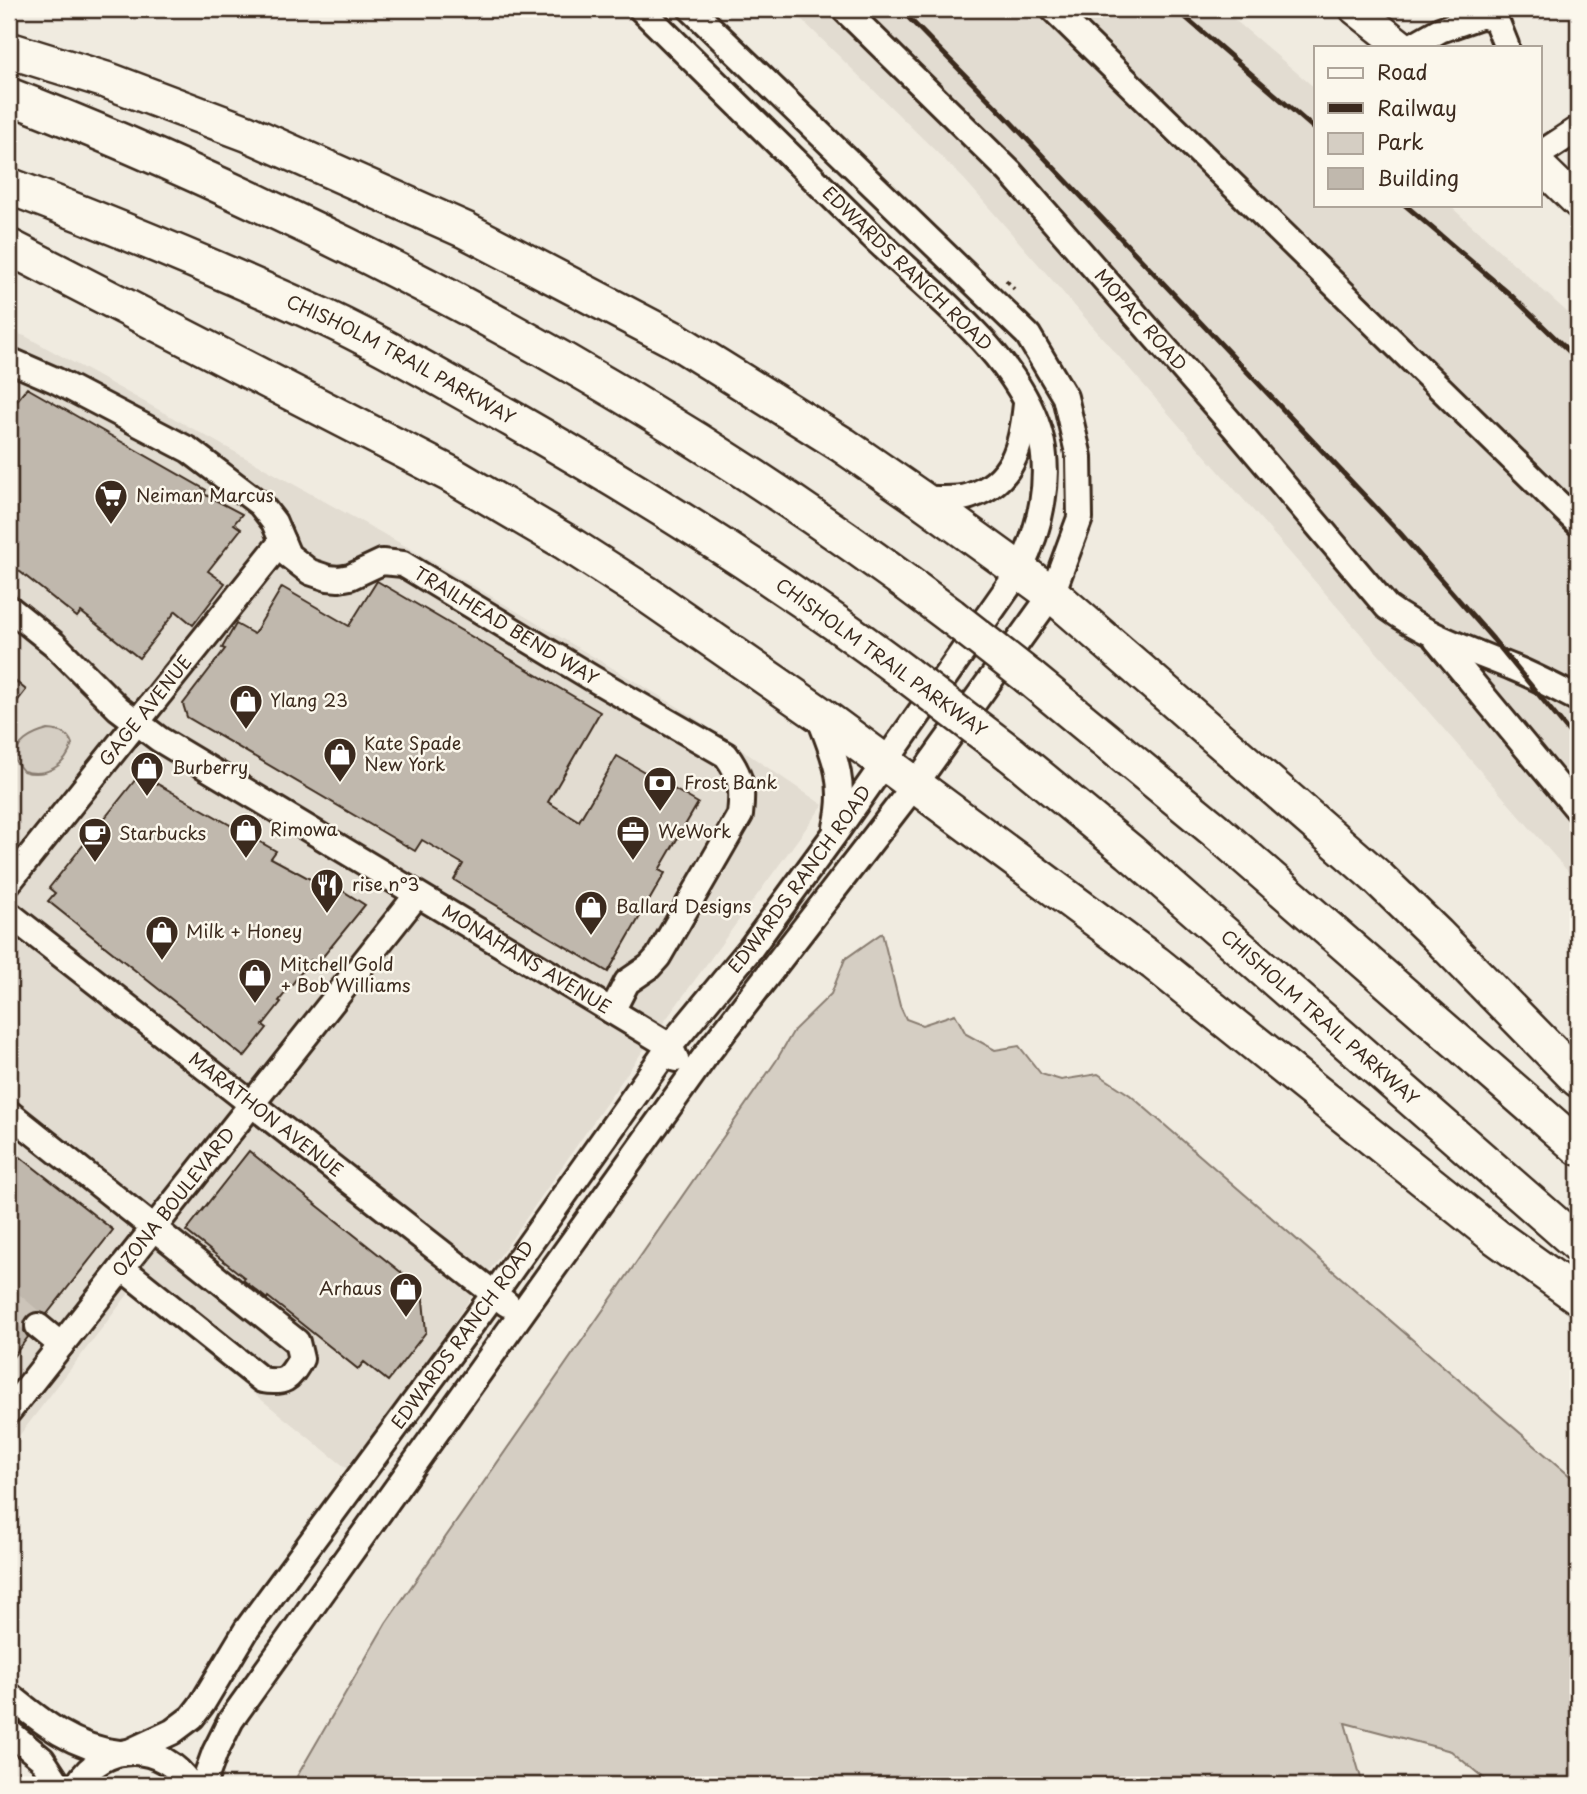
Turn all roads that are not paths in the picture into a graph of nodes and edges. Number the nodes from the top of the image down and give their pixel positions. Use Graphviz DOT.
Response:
graph roads {
  1 [pos="641,9"];
  2 [pos="691,9"];
  3 [pos="844,9"];
  4 [pos="1053,9"];
  5 [pos="1355,9"];
  6 [pos="1506,45"];
  7 [pos="1402,46"];
  8 [pos="1412,46"];
  9 [pos="9,50"];
  10 [pos="9,96"];
  11 [pos="1578,129"];
  12 [pos="1542,153"];
  13 [pos="1542,168"];
  14 [pos="9,186"];
  15 [pos="1578,203"];
  16 [pos="9,247"];
  17 [pos="9,360"];
  18 [pos="1026,403"];
  19 [pos="921,499"];
  20 [pos="1578,523"];
  21 [pos="282,541"];
  22 [pos="1020,570"];
  23 [pos="1052,594"];
  24 [pos="9,608"];
  25 [pos="1431,633"];
  26 [pos="1578,699"];
  27 [pos="818,713"];
  28 [pos="138,723"];
  29 [pos="884,763"];
  30 [pos="914,786"];
  31 [pos="1578,810"];
  32 [pos="834,835"];
  33 [pos="9,882"];
  34 [pos="417,895"];
  35 [pos="9,914"];
  36 [pos="751,948"];
  37 [pos="612,1011"];
  38 [pos="670,1046"];
  39 [pos="706,1055"];
  40 [pos="1578,1079"];
  41 [pos="252,1105"];
  42 [pos="9,1113"];
  43 [pos="641,1145"];
  44 [pos="1578,1147"];
  45 [pos="155,1227"];
  46 [pos="1578,1244"];
  47 [pos="122,1268"];
  48 [pos="494,1294"];
  49 [pos="1578,1296"];
  50 [pos="521,1315"];
  51 [pos="38,1326"];
  52 [pos="61,1345"];
  53 [pos="9,1411"];
  54 [pos="9,1695"];
  55 [pos="9,1732"];
  56 [pos="124,1753"];
  57 [pos="59,1785"];
  58 [pos="77,1785"];
  59 [pos="190,1785"];
  60 [pos="202,1785"];
  1 -- 18 [label="street, EDWARDS RANCH ROAD"];
  2 -- 23 [label="street, EDWARDS RANCH ROAD"];
  3 -- 25 [label="street, MOPAC ROAD"];
  4 -- 20 [label="street"];
  5 -- 7 [label="main road"];
  6 -- 8 [label="street"];
  9 -- 19 [label="highway"];
  10 -- 44 [label="highway, bridge"];
  11 -- 12 [label="street"];
  13 -- 15 [label="main road"];
  14 -- 46 [label="highway, CHISHOLM TRAIL PARKWAY, bridge"];
  16 -- 27 [label="highway"];
  17 -- 21 [label="street, TRAILHEAD BEND WAY"];
  18 -- 19 [label="street"];
  18 -- 22 [label="street, EDWARDS RANCH ROAD"];
  19 -- 22 [label="highway"];
  21 -- 28 [label="street, GAGE AVENUE"];
  21 -- 37 [label="street, TRAILHEAD BEND WAY"];
  22 -- 23 [label="highway"];
  22 -- 29 [label="street, EDWARDS RANCH ROAD"];
  23 -- 30 [label="street, EDWARDS RANCH ROAD"];
  23 -- 40 [label="highway"];
  24 -- 28 [label="street, MONAHANS AVENUE"];
  25 -- 26 [label="street, MOPAC ROAD"];
  25 -- 31 [label="street, MOPAC ROAD"];
  27 -- 29 [label="highway"];
  27 -- 32 [label="street"];
  28 -- 33 [label="street, GAGE AVENUE"];
  28 -- 34 [label="street, MONAHANS AVENUE"];
  29 -- 30 [label="highway"];
  29 -- 32 [label="street, EDWARDS RANCH ROAD"];
  30 -- 39 [label="street, EDWARDS RANCH ROAD"];
  30 -- 49 [label="highway"];
  32 -- 36 [label="street, EDWARDS RANCH ROAD"];
  34 -- 37 [label="street, MONAHANS AVENUE"];
  34 -- 41 [label="street, OZONA BOULEVARD"];
  35 -- 41 [label="street, MARATHON AVENUE"];
  36 -- 38 [label="street, EDWARDS RANCH ROAD"];
  36 -- 39 [label="street"];
  37 -- 38 [label="street, MONAHANS AVENUE"];
  38 -- 43 [label="street"];
  38 -- 48 [label="street, EDWARDS RANCH ROAD"];
  39 -- 43 [label="street, EDWARDS RANCH ROAD"];
  41 -- 45 [label="street, OZONA BOULEVARD"];
  41 -- 48 [label="street, MARATHON AVENUE"];
  42 -- 45 [label="street"];
  43 -- 50 [label="street, EDWARDS RANCH ROAD"];
  45 -- 47 [label="street, OZONA BOULEVARD"];
  45 -- 47 [label="street"];
  47 -- 52 [label="street, OZONA BOULEVARD"];
  48 -- 50 [label="street, MARATHON AVENUE"];
  48 -- 56 [label="street, EDWARDS RANCH ROAD"];
  50 -- 60 [label="street, EDWARDS RANCH ROAD"];
  51 -- 52 [label="street"];
  52 -- 53 [label="street, OZONA BOULEVARD"];
  54 -- 56 [label="street"];
  55 -- 57 [label="street"];
  56 -- 58 [label="street, EDWARDS RANCH ROAD"];
  56 -- 59 [label="street"];
}
